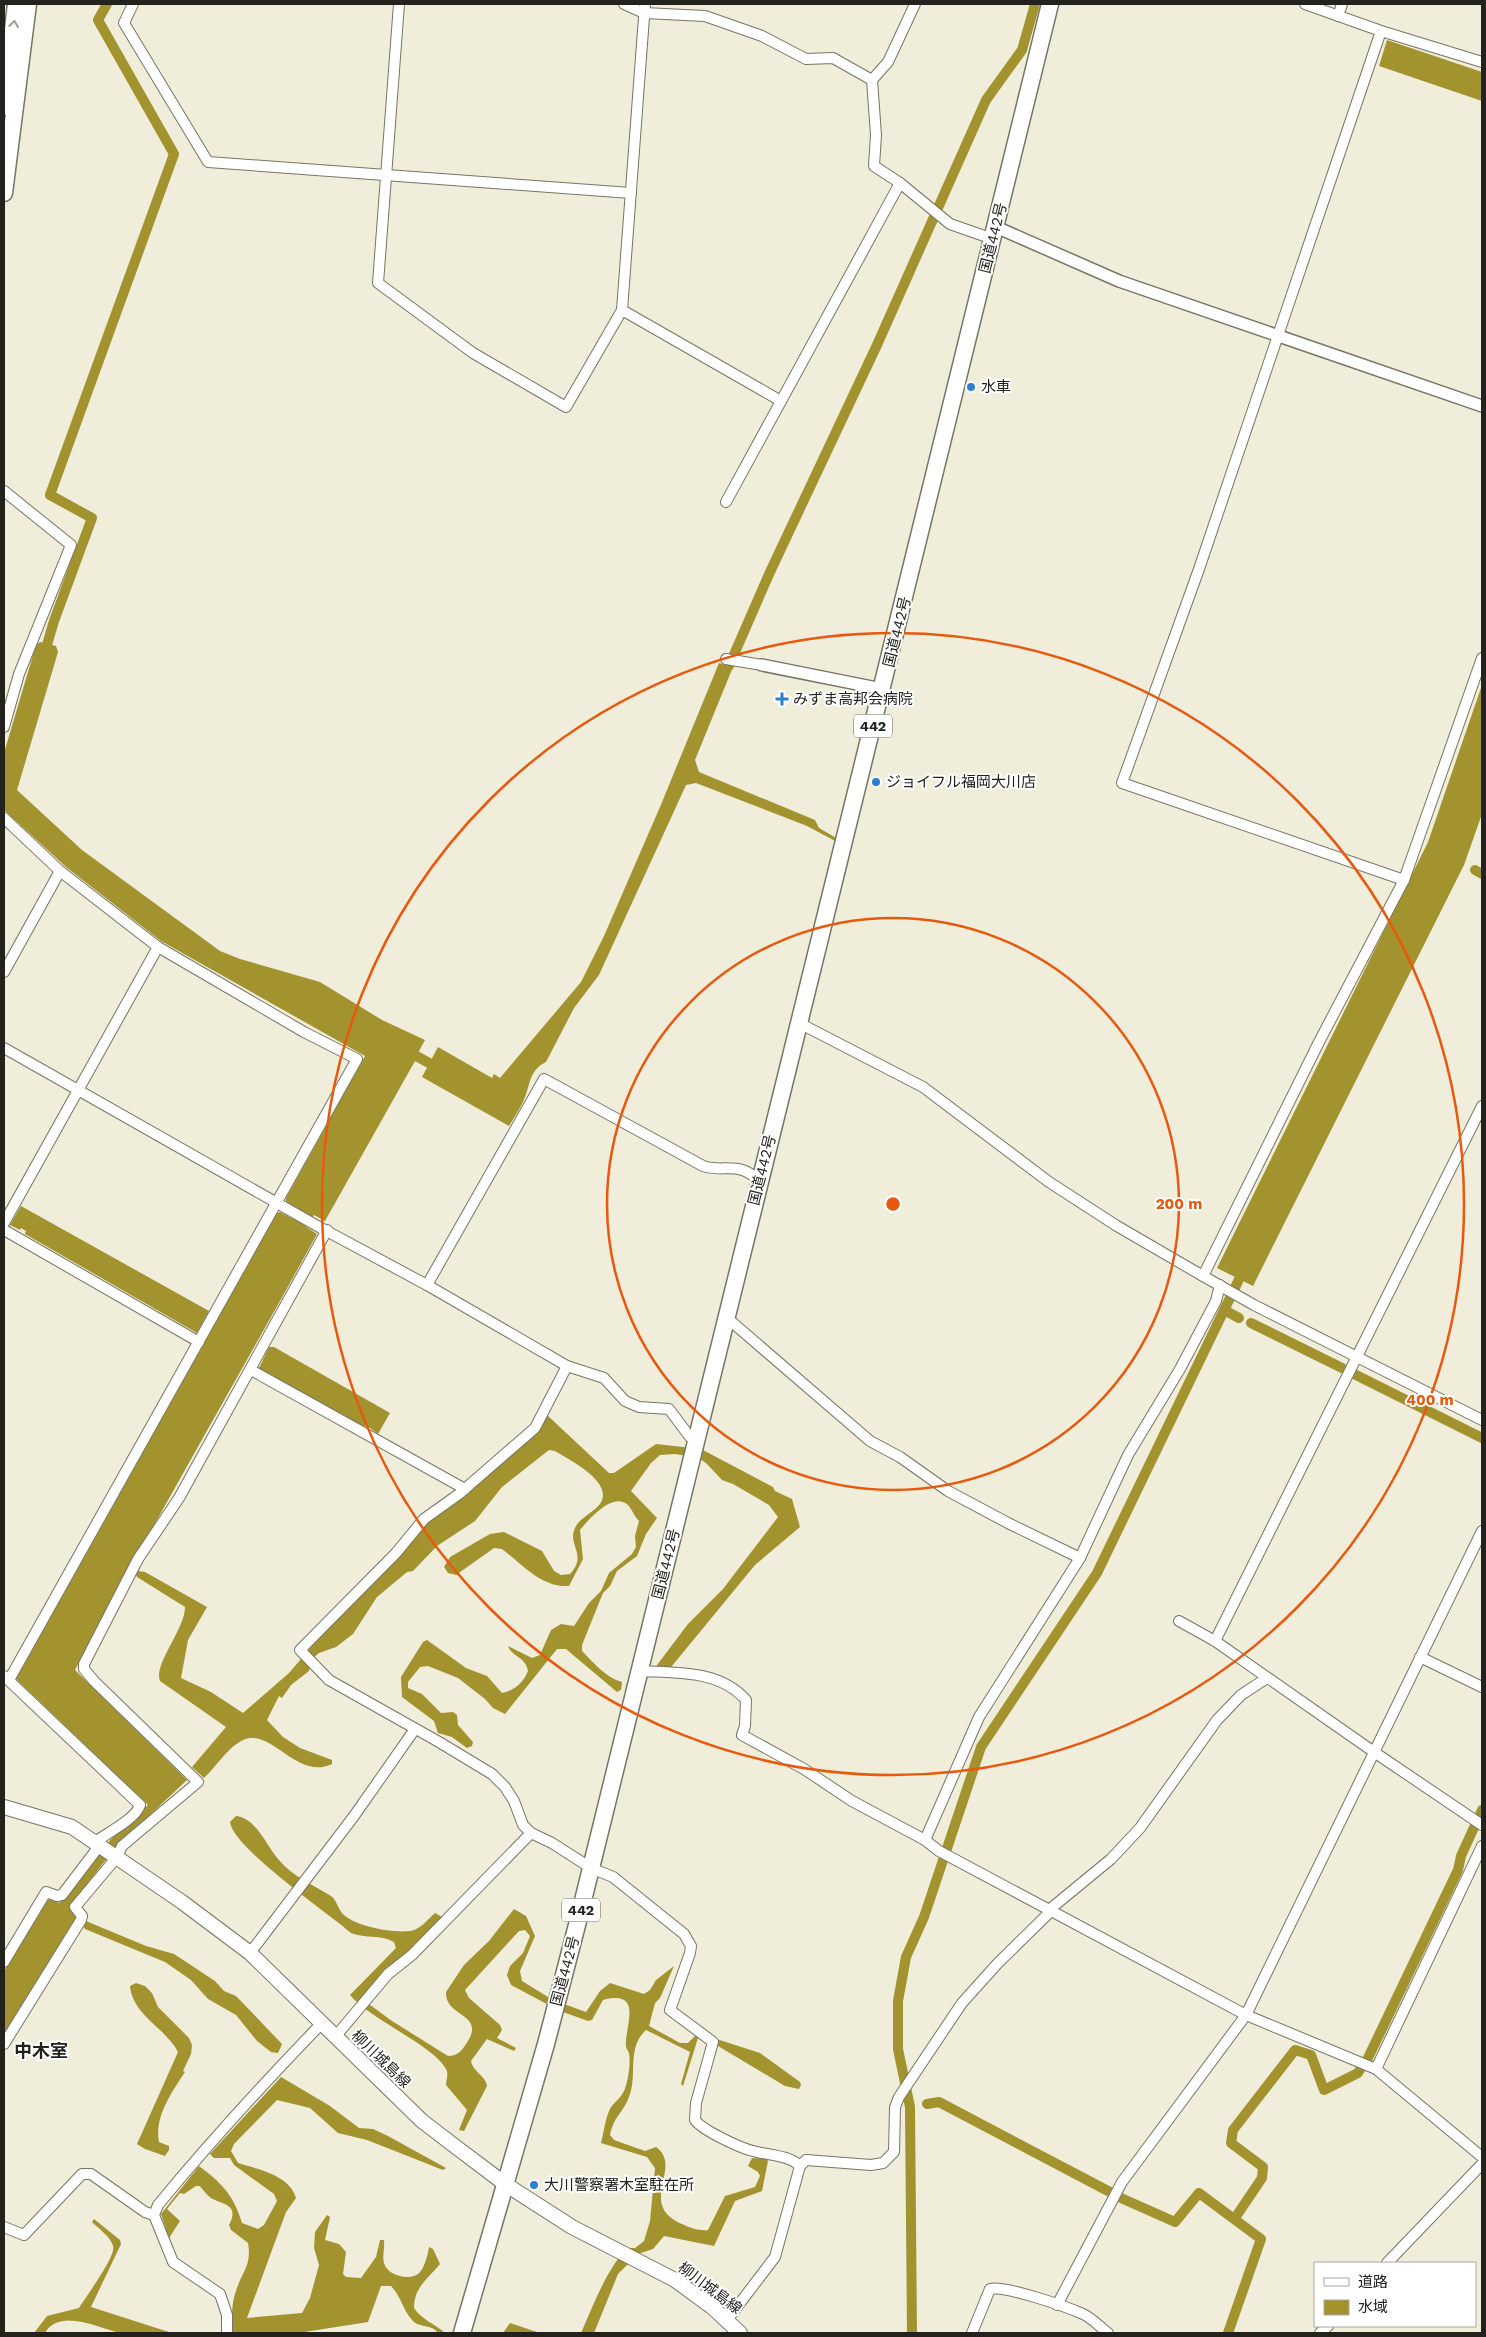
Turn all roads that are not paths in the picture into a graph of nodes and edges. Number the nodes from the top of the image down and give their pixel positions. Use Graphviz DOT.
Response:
graph roads {
  1 [pos="16,4"];
  2 [pos="28,4"];
  3 [pos="133,4"];
  4 [pos="399,4"];
  5 [pos="624,4"];
  6 [pos="915,4"];
  7 [pos="1050,4"];
  8 [pos="1305,4"];
  9 [pos="1342,4"];
  10 [pos="645,8"];
  11 [pos="1338,16"];
  12 [pos="1380,34"];
  13 [pos="1482,62"];
  14 [pos="872,80"];
  15 [pos="4,107"];
  16 [pos="388,175"];
  17 [pos="900,183"];
  18 [pos="4,192"];
  19 [pos="631,193"];
  20 [pos="995,233"];
  21 [pos="622,310"];
  22 [pos="1277,335"];
  23 [pos="781,402"];
  24 [pos="1482,406"];
  25 [pos="4,491"];
  26 [pos="726,502"];
  27 [pos="1482,658"];
  28 [pos="726,659"];
  29 [pos="762,665"];
  30 [pos="882,689"];
  31 [pos="4,727"];
  32 [pos="4,818"];
  33 [pos="60,871"];
  34 [pos="1404,880"];
  35 [pos="158,947"];
  36 [pos="4,972"];
  37 [pos="799,1023"];
  38 [pos="4,1048"];
  39 [pos="79,1090"];
  40 [pos="1482,1106"];
  41 [pos="760,1180"];
  42 [pos="279,1204"];
  43 [pos="4,1223"];
  44 [pos="324,1229"];
  45 [pos="4,1230"];
  46 [pos="1203,1276"];
  47 [pos="427,1285"];
  48 [pos="1221,1286"];
  49 [pos="726,1317"];
  50 [pos="199,1342"];
  51 [pos="1356,1356"];
  52 [pos="568,1366"];
  53 [pos="251,1370"];
  54 [pos="1482,1420"];
  55 [pos="697,1442"];
  56 [pos="465,1489"];
  57 [pos="1482,1531"];
  58 [pos="1080,1558"];
  59 [pos="1179,1621"];
  60 [pos="1215,1640"];
  61 [pos="1420,1657"];
  62 [pos="640,1671"];
  63 [pos="6,1678"];
  64 [pos="1267,1678"];
  65 [pos="1482,1687"];
  66 [pos="415,1729"];
  67 [pos="1374,1752"];
  68 [pos="4,1806"];
  69 [pos="1482,1825"];
  70 [pos="531,1832"];
  71 [pos="925,1840"];
  72 [pos="1482,1846"];
  73 [pos="106,1850"];
  74 [pos="591,1868"];
  75 [pos="1050,1911"];
  76 [pos="250,1953"];
  77 [pos="4,1962"];
  78 [pos="1246,2015"];
  79 [pos="322,2023"];
  80 [pos="335,2037"];
  81 [pos="4,2044"];
  82 [pos="1376,2069"];
  83 [pos="1482,2157"];
  84 [pos="1482,2164"];
  85 [pos="800,2166"];
  86 [pos="505,2184"];
  87 [pos="154,2215"];
  88 [pos="4,2227"];
  89 [pos="1388,2262"];
  90 [pos="1057,2305"];
  91 [pos="727,2320"];
  92 [pos="227,2333"];
  93 [pos="462,2333"];
  94 [pos="740,2333"];
  95 [pos="972,2333"];
  96 [pos="1108,2333"];
  15 -- 1 [label="highway, one-way"];
  2 -- 18 [label="highway"];
  3 -- 16 [label="street"];
  4 -- 16 [label="street"];
  5 -- 10 [label="street"];
  6 -- 14 [label="street"];
  7 -- 20 [label="highway, 国道442号 / 442"];
  8 -- 11 [label="street"];
  9 -- 11 [label="street"];
  10 -- 14 [label="street"];
  10 -- 19 [label="street"];
  11 -- 12 [label="street"];
  12 -- 13 [label="street"];
  12 -- 22 [label="street"];
  14 -- 17 [label="street"];
  16 -- 19 [label="street"];
  16 -- 21 [label="street"];
  17 -- 20 [label="street"];
  17 -- 23 [label="street"];
  19 -- 21 [label="street"];
  20 -- 22 [label="street"];
  20 -- 30 [label="highway, 国道442号 / 442"];
  21 -- 23 [label="street"];
  22 -- 24 [label="street"];
  22 -- 34 [label="street"];
  23 -- 26 [label="street"];
  25 -- 31 [label="street"];
  27 -- 34 [label="street"];
  28 -- 29 [label="street"];
  29 -- 30 [label="street"];
  30 -- 37 [label="highway, 国道442号 / 442"];
  32 -- 33 [label="street"];
  33 -- 35 [label="street"];
  33 -- 36 [label="street"];
  34 -- 46 [label="street"];
  35 -- 39 [label="street"];
  35 -- 42 [label="street"];
  37 -- 41 [label="highway, 国道442号 / 442"];
  37 -- 46 [label="street"];
  38 -- 39 [label="street"];
  39 -- 42 [label="street"];
  39 -- 43 [label="street"];
  40 -- 51 [label="street"];
  41 -- 47 [label="street"];
  41 -- 49 [label="highway, 国道442号 / 442"];
  42 -- 44 [label="street"];
  42 -- 50 [label="street"];
  44 -- 47 [label="street"];
  44 -- 53 [label="street"];
  45 -- 50 [label="street"];
  46 -- 48 [label="street"];
  47 -- 52 [label="street"];
  48 -- 51 [label="street"];
  48 -- 58 [label="street"];
  49 -- 55 [label="highway, 国道442号 / 442"];
  49 -- 58 [label="street"];
  50 -- 63 [label="street"];
  51 -- 54 [label="street"];
  51 -- 60 [label="street"];
  52 -- 55 [label="street"];
  52 -- 56 [label="street"];
  53 -- 56 [label="street"];
  53 -- 73 [label="street"];
  55 -- 62 [label="highway, 国道442号 / 442"];
  56 -- 66 [label="street"];
  57 -- 61 [label="street"];
  58 -- 71 [label="street"];
  59 -- 60 [label="street"];
  60 -- 64 [label="street"];
  61 -- 65 [label="street"];
  61 -- 67 [label="street"];
  62 -- 71 [label="street"];
  62 -- 74 [label="highway, 国道442号 / 442"];
  63 -- 73 [label="street"];
  64 -- 67 [label="street"];
  64 -- 75 [label="street"];
  66 -- 70 [label="street"];
  66 -- 76 [label="street"];
  67 -- 69 [label="street"];
  67 -- 78 [label="street"];
  68 -- 73 [label="main road, 柳川城島線"];
  70 -- 74 [label="street"];
  70 -- 80 [label="street"];
  71 -- 75 [label="street"];
  72 -- 82 [label="street"];
  73 -- 76 [label="main road, 柳川城島線"];
  73 -- 77 [label="street"];
  73 -- 81 [label="street"];
  74 -- 85 [label="street"];
  74 -- 86 [label="highway, 国道442号 / 442"];
  75 -- 78 [label="street"];
  75 -- 85 [label="street"];
  76 -- 79 [label="main road, 柳川城島線"];
  78 -- 82 [label="street"];
  78 -- 90 [label="street"];
  79 -- 80 [label="main road, 柳川城島線"];
  79 -- 87 [label="street"];
  80 -- 86 [label="main road, 柳川城島線"];
  82 -- 83 [label="street"];
  84 -- 89 [label="street"];
  85 -- 91 [label="street"];
  86 -- 91 [label="main road, 柳川城島線"];
  86 -- 93 [label="highway, 国道442号 / 442"];
  87 -- 88 [label="street"];
  87 -- 92 [label="street"];
  90 -- 95 [label="street"];
  90 -- 96 [label="street"];
  91 -- 94 [label="main road, 柳川城島線"];
}
